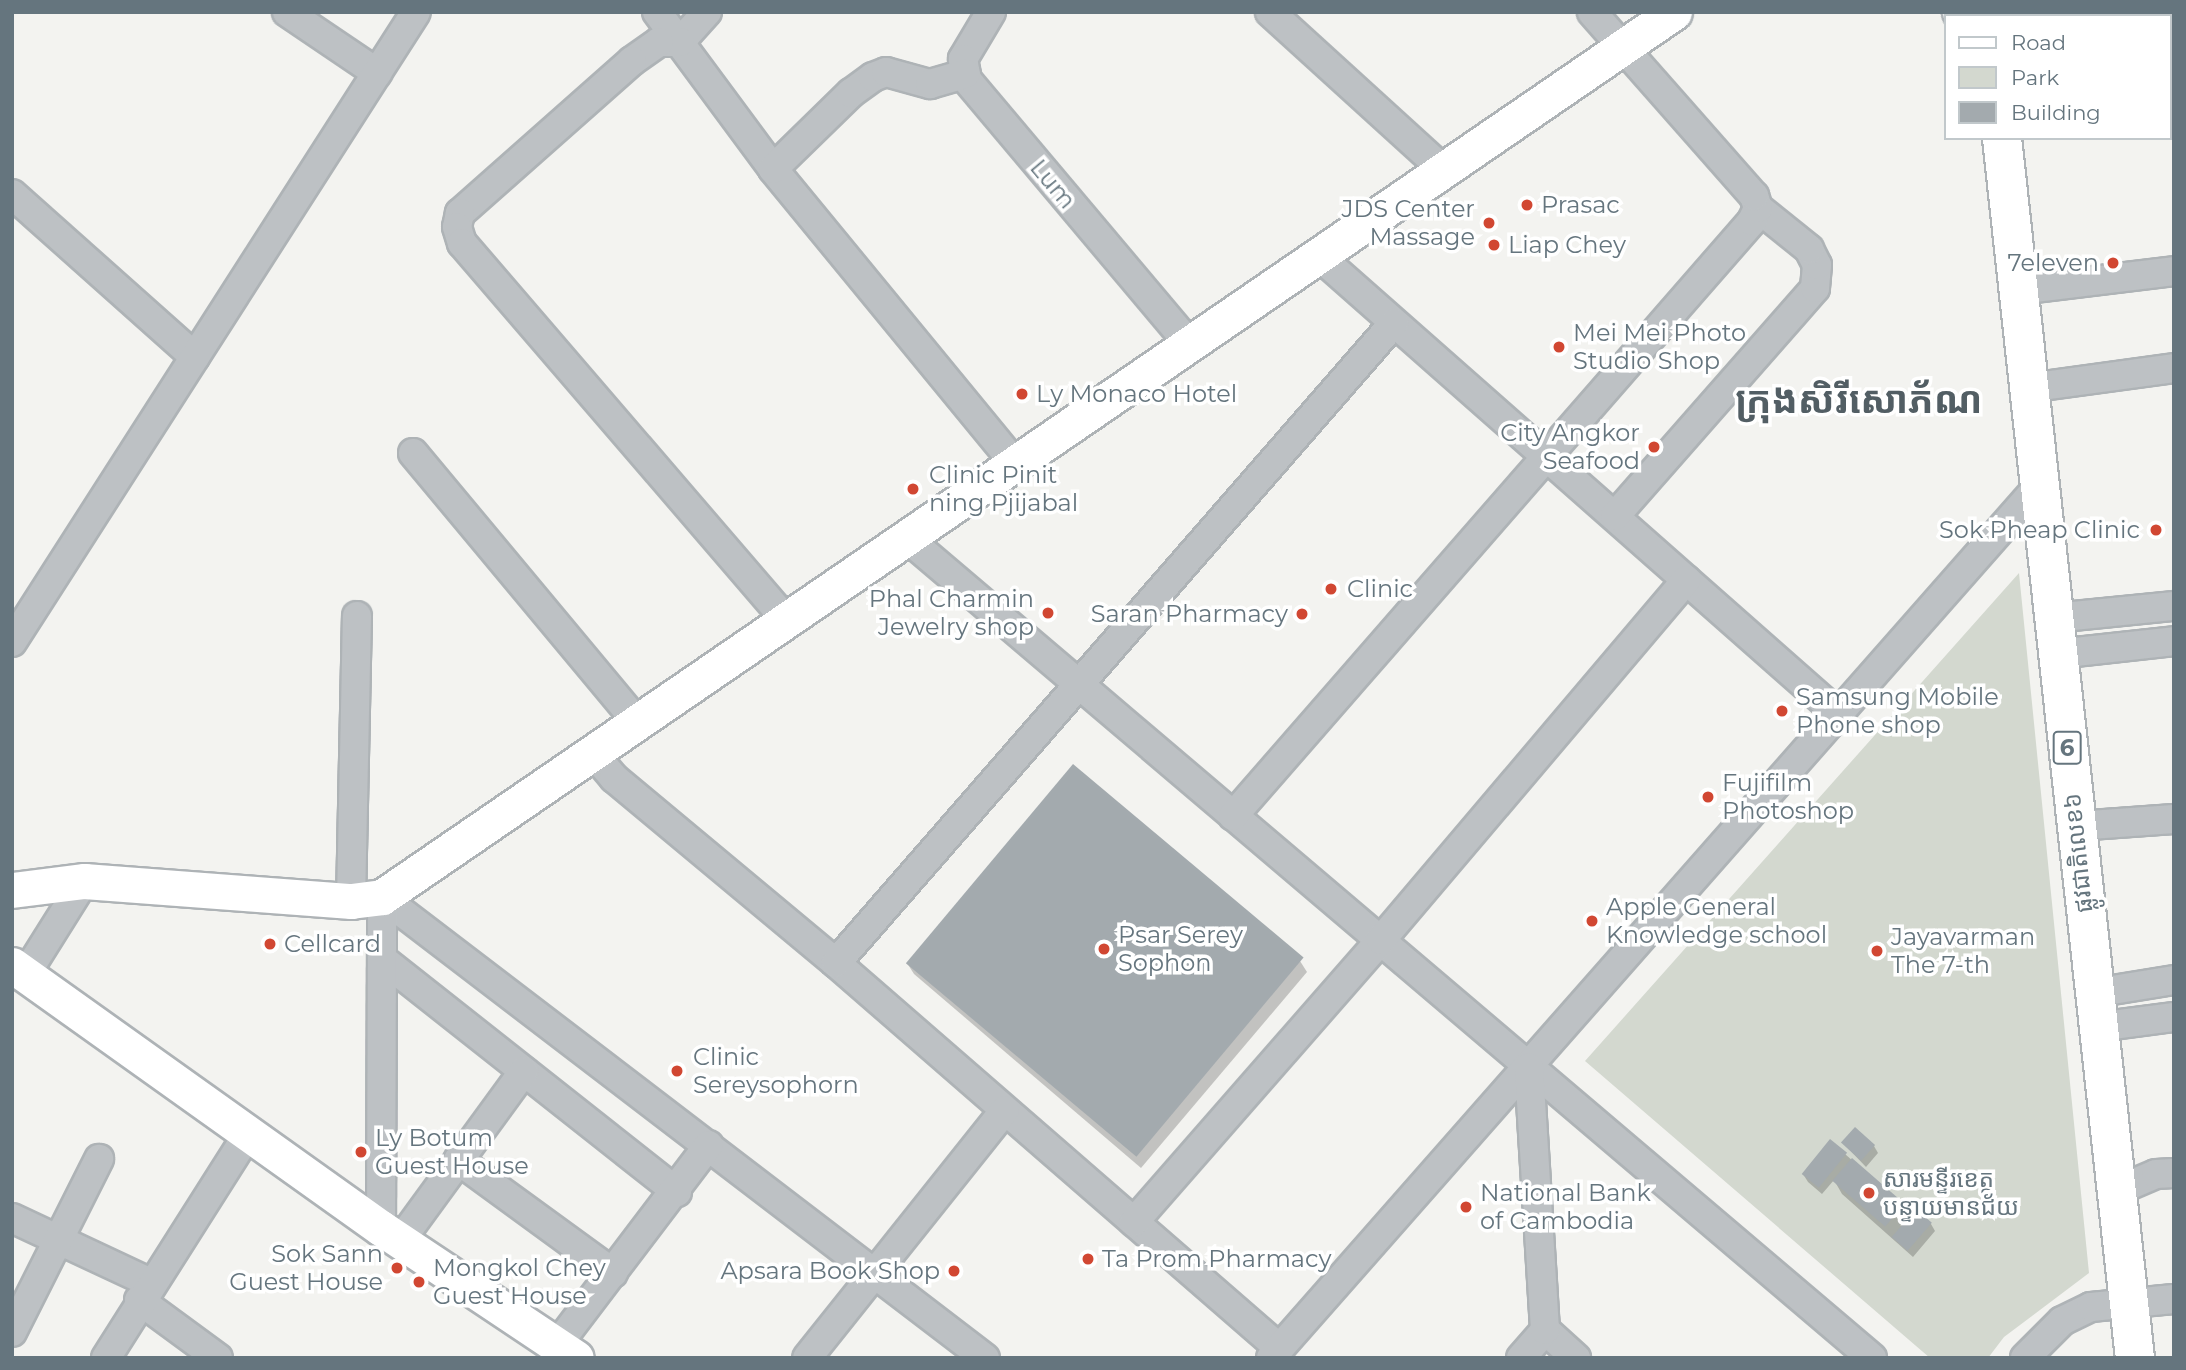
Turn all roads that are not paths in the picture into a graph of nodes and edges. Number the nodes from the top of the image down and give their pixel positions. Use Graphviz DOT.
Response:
graph roads {
  1 [pos="287,12"];
  2 [pos="416,12"];
  3 [pos="657,12"];
  4 [pos="707,12"];
  5 [pos="991,12"];
  6 [pos="1270,12"];
  7 [pos="1592,12"];
  8 [pos="1674,12"];
  9 [pos="680,42"];
  10 [pos="1625,48"];
  11 [pos="377,73"];
  12 [pos="966,74"];
  13 [pos="2002,140"];
  14 [pos="773,169"];
  15 [pos="1445,171"];
  16 [pos="12,194"];
  17 [pos="1758,208"];
  18 [pos="1320,257"];
  19 [pos="2174,271"];
  20 [pos="2018,290"];
  21 [pos="1394,323"];
  22 [pos="1190,345"];
  23 [pos="195,357"];
  24 [pos="2174,368"];
  25 [pos="2028,388"];
  26 [pos="413,453"];
  27 [pos="1546,453"];
  28 [pos="1015,464"];
  29 [pos="2039,486"];
  30 [pos="1615,516"];
  31 [pos="908,539"];
  32 [pos="1685,580"];
  33 [pos="2174,606"];
  34 [pos="357,616"];
  35 [pos="787,621"];
  36 [pos="2055,636"];
  37 [pos="2174,641"];
  38 [pos="12,642"];
  39 [pos="1078,684"];
  40 [pos="1836,712"];
  41 [pos="637,722"];
  42 [pos="593,753"];
  43 [pos="1233,816"];
  44 [pos="2174,820"];
  45 [pos="2076,826"];
  46 [pos="12,874"];
  47 [pos="69,882"];
  48 [pos="12,890"];
  49 [pos="366,899"];
  50 [pos="1381,940"];
  51 [pos="382,960"];
  52 [pos="836,963"];
  53 [pos="20,968"];
  54 [pos="2174,980"];
  55 [pos="2095,1010"];
  56 [pos="2174,1017"];
  57 [pos="1529,1067"];
  58 [pos="524,1071"];
  59 [pos="1005,1110"];
  60 [pos="249,1133"];
  61 [pos="709,1145"];
  62 [pos="99,1159"];
  63 [pos="458,1160"];
  64 [pos="2174,1173"];
  65 [pos="2116,1191"];
  66 [pos="677,1192"];
  67 [pos="12,1218"];
  68 [pos="1134,1222"];
  69 [pos="391,1235"];
  70 [pos="59,1240"];
  71 [pos="875,1271"];
  72 [pos="613,1273"];
  73 [pos="145,1292"];
  74 [pos="2174,1298"];
  75 [pos="2128,1303"];
  76 [pos="1545,1330"];
  77 [pos="12,1332"];
  78 [pos="567,1351"];
  79 [pos="1275,1353"];
  80 [pos="106,1358"];
  81 [pos="218,1358"];
  82 [pos="807,1358"];
  83 [pos="985,1358"];
  84 [pos="1521,1358"];
  85 [pos="1576,1358"];
  86 [pos="1872,1358"];
  87 [pos="2025,1358"];
  88 [pos="2135,1358"];
  1 -- 11 [label="street"];
  2 -- 11 [label="street"];
  3 -- 9 [label="street"];
  4 -- 9 [label="street"];
  5 -- 12 [label="street"];
  6 -- 15 [label="street"];
  7 -- 10 [label="street"];
  8 -- 10 [label="main road"];
  9 -- 14 [label="street"];
  9 -- 35 [label="street"];
  10 -- 15 [label="main road"];
  10 -- 17 [label="street"];
  11 -- 23 [label="street"];
  12 -- 14 [label="street"];
  12 -- 22 [label="street, Lum"];
  13 -- 20 [label="highway, ផ្លូវជាតិលេខ៦ / 6"];
  14 -- 28 [label="street"];
  15 -- 18 [label="main road"];
  16 -- 23 [label="street"];
  17 -- 27 [label="street"];
  17 -- 30 [label="street"];
  18 -- 21 [label="street"];
  18 -- 22 [label="main road"];
  19 -- 20 [label="street"];
  20 -- 25 [label="highway, ផ្លូវជាតិលេខ៦ / 6"];
  21 -- 27 [label="street"];
  21 -- 39 [label="street"];
  22 -- 28 [label="main road"];
  23 -- 38 [label="street"];
  24 -- 25 [label="street"];
  25 -- 29 [label="highway, ផ្លូវជាតិលេខ៦ / 6"];
  26 -- 41 [label="street"];
  27 -- 30 [label="street"];
  27 -- 43 [label="street"];
  28 -- 31 [label="main road"];
  29 -- 36 [label="highway, ផ្លូវជាតិលេខ៦ / 6"];
  29 -- 40 [label="street"];
  30 -- 32 [label="street"];
  31 -- 35 [label="main road"];
  31 -- 39 [label="street"];
  32 -- 40 [label="street"];
  32 -- 50 [label="street"];
  33 -- 36 [label="street"];
  34 -- 49 [label="street"];
  35 -- 41 [label="main road"];
  36 -- 37 [label="street"];
  36 -- 45 [label="highway, ផ្លូវជាតិលេខ៦ / 6"];
  39 -- 43 [label="street"];
  39 -- 52 [label="street"];
  40 -- 57 [label="street"];
  41 -- 42 [label="main road"];
  42 -- 49 [label="main road"];
  42 -- 52 [label="street"];
  43 -- 50 [label="street"];
  44 -- 45 [label="street"];
  45 -- 55 [label="highway, ផ្លូវជាតិលេខ៦ / 6"];
  46 -- 47 [label="main road"];
  47 -- 48 [label="main road"];
  47 -- 49 [label="main road"];
  47 -- 53 [label="street"];
  49 -- 51 [label="street"];
  49 -- 61 [label="street"];
  50 -- 57 [label="street"];
  50 -- 68 [label="street"];
  51 -- 58 [label="street"];
  51 -- 69 [label="street"];
  52 -- 59 [label="street"];
  53 -- 60 [label="main road"];
  54 -- 55 [label="street"];
  55 -- 56 [label="street"];
  55 -- 65 [label="highway, ផ្លូវជាតិលេខ៦ / 6"];
  57 -- 76 [label="street"];
  57 -- 79 [label="street"];
  57 -- 86 [label="street"];
  58 -- 63 [label="street"];
  58 -- 66 [label="street"];
  59 -- 68 [label="street"];
  59 -- 71 [label="street"];
  60 -- 69 [label="main road"];
  60 -- 73 [label="street"];
  61 -- 66 [label="street"];
  61 -- 71 [label="street"];
  62 -- 70 [label="street"];
  63 -- 69 [label="street"];
  63 -- 72 [label="street"];
  64 -- 65 [label="street"];
  65 -- 75 [label="highway, ផ្លូវជាតិលេខ៦ / 6"];
  66 -- 72 [label="street"];
  67 -- 70 [label="street"];
  68 -- 79 [label="street"];
  69 -- 78 [label="main road"];
  70 -- 73 [label="street"];
  70 -- 77 [label="street"];
  71 -- 82 [label="street"];
  71 -- 83 [label="street"];
  72 -- 78 [label="street"];
  73 -- 80 [label="street"];
  73 -- 81 [label="street"];
  74 -- 75 [label="street"];
  75 -- 87 [label="street"];
  75 -- 88 [label="highway, ផ្លូវជាតិលេខ៦ / 6"];
  76 -- 84 [label="street"];
  76 -- 85 [label="street"];
}
